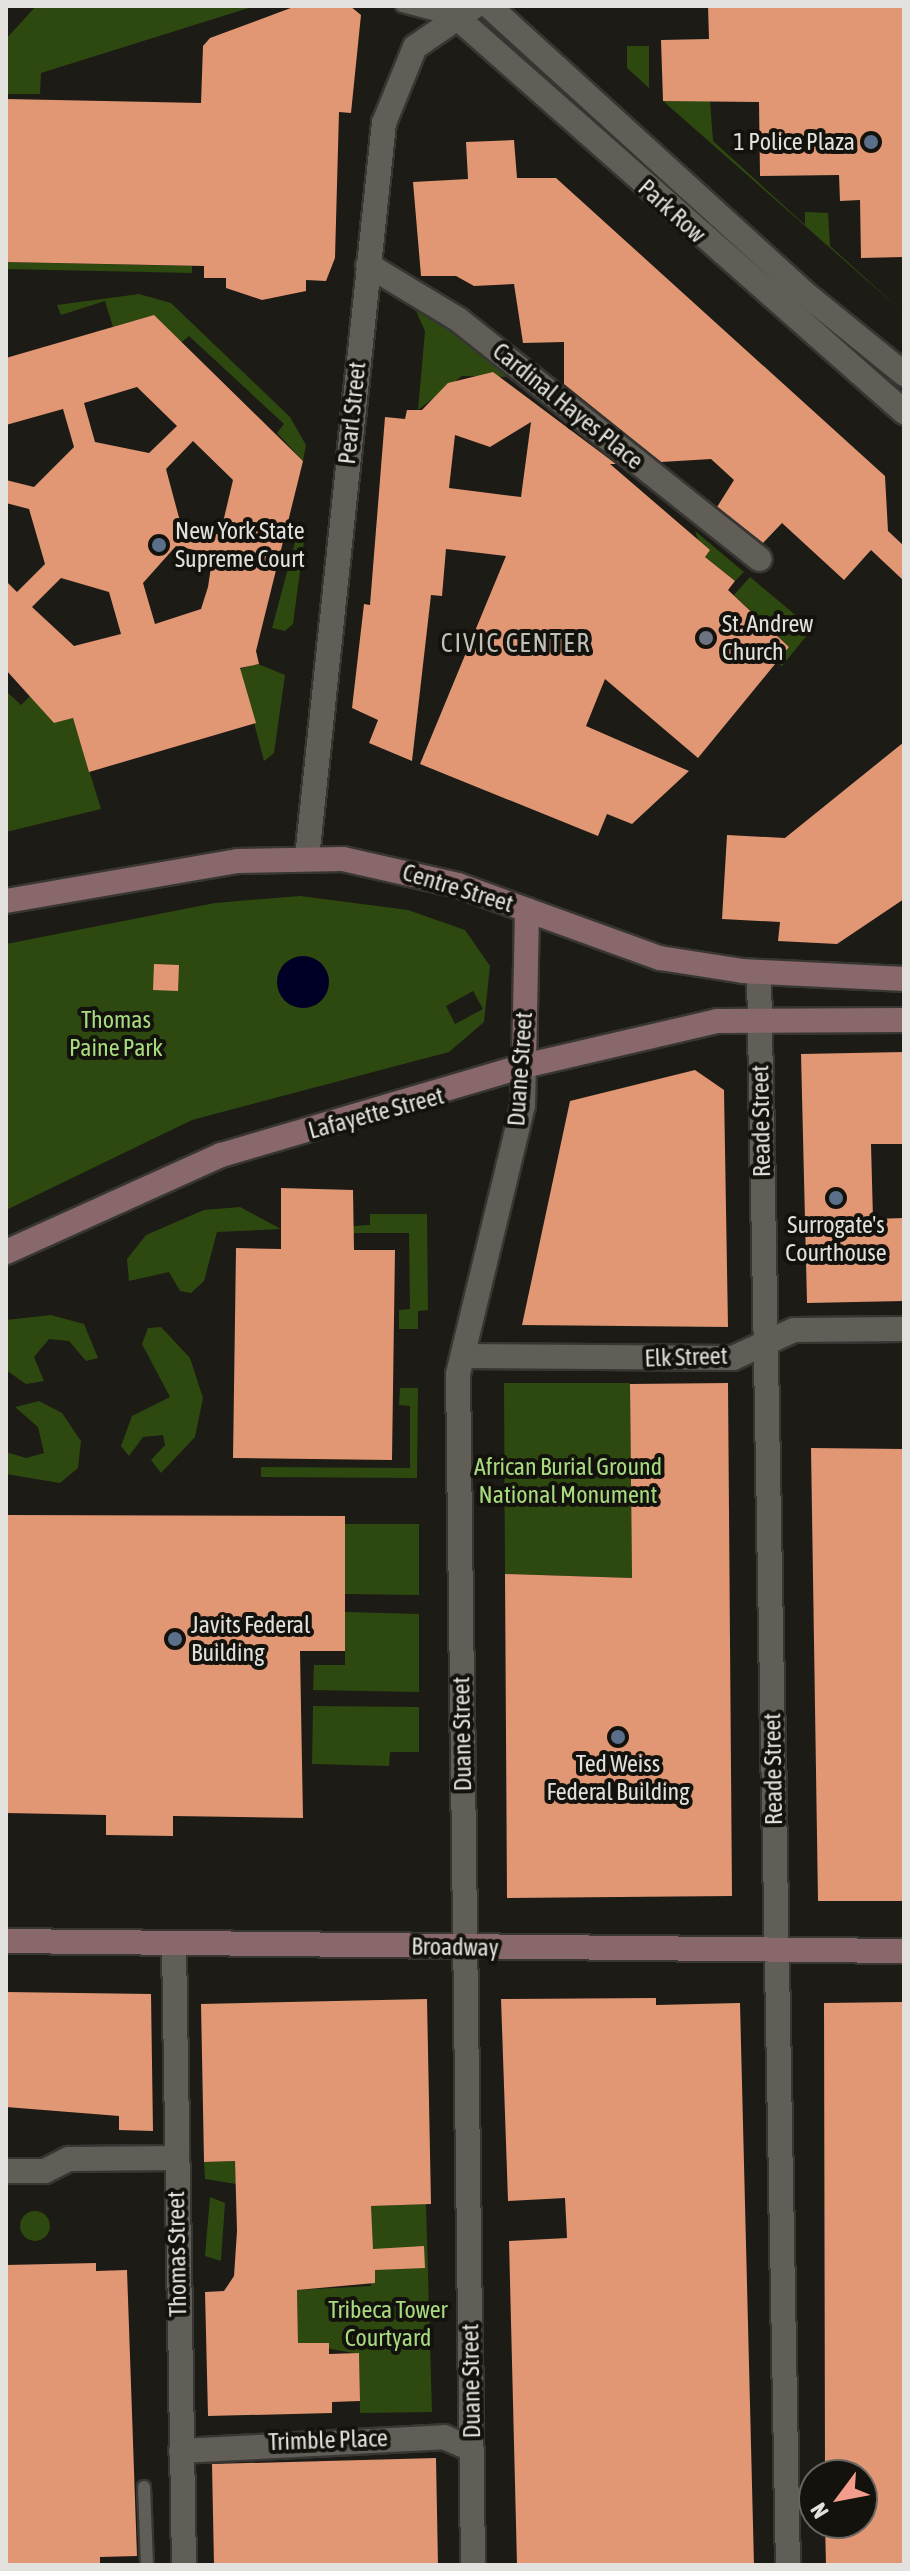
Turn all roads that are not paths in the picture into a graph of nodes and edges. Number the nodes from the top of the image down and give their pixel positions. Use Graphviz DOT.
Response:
graph roads {
  1 [pos="402,6"];
  2 [pos="489,6"];
  3 [pos="459,10"];
  4 [pos="368,265"];
  5 [pos="904,374"];
  6 [pos="904,412"];
  7 [pos="759,559"];
  8 [pos="307,858"];
  9 [pos="6,901"];
  10 [pos="527,910"];
  11 [pos="759,972"];
  12 [pos="904,979"];
  13 [pos="759,1017"];
  14 [pos="904,1020"];
  15 [pos="524,1066"];
  16 [pos="6,1252"];
  17 [pos="904,1329"];
  18 [pos="765,1343"];
  19 [pos="463,1356"];
  20 [pos="6,1941"];
  21 [pos="174,1944"];
  22 [pos="467,1947"];
  23 [pos="776,1951"];
  24 [pos="904,1951"];
  25 [pos="176,2158"];
  26 [pos="6,2171"];
  27 [pos="471,2449"];
  28 [pos="181,2451"];
  29 [pos="144,2487"];
  30 [pos="147,2565"];
  31 [pos="184,2565"];
  32 [pos="473,2565"];
  33 [pos="788,2565"];
  1 -- 3 [label="lane"];
  2 -- 5 [label="street, Park Row"];
  3 -- 4 [label="street, Pearl Street"];
  3 -- 6 [label="street, Park Row"];
  4 -- 7 [label="street, Cardinal Hayes Place"];
  4 -- 8 [label="street, Pearl Street"];
  8 -- 9 [label="main road, Centre Street"];
  8 -- 10 [label="main road, Centre Street"];
  10 -- 11 [label="main road, Centre Street"];
  10 -- 15 [label="main road, Duane Street"];
  11 -- 12 [label="main road, Centre Street"];
  11 -- 13 [label="street, Reade Street"];
  13 -- 14 [label="main road"];
  13 -- 15 [label="main road, Lafayette Street"];
  13 -- 18 [label="street, Reade Street"];
  15 -- 16 [label="main road, Lafayette Street"];
  15 -- 19 [label="street, Duane Street"];
  17 -- 18 [label="street, Elk Street"];
  18 -- 19 [label="street, Elk Street"];
  18 -- 23 [label="street, Reade Street"];
  19 -- 22 [label="street, Duane Street"];
  20 -- 21 [label="main road, Broadway"];
  21 -- 22 [label="main road, Broadway"];
  21 -- 25 [label="street, Thomas Street"];
  22 -- 23 [label="main road, Broadway"];
  22 -- 27 [label="street, Duane Street"];
  23 -- 24 [label="main road, Broadway"];
  23 -- 33 [label="street, Reade Street"];
  25 -- 26 [label="street"];
  25 -- 28 [label="street, Thomas Street"];
  27 -- 28 [label="street, Trimble Place"];
  27 -- 32 [label="street, Duane Street"];
  28 -- 31 [label="street, Thomas Street"];
  29 -- 30 [label="lane"];
}
